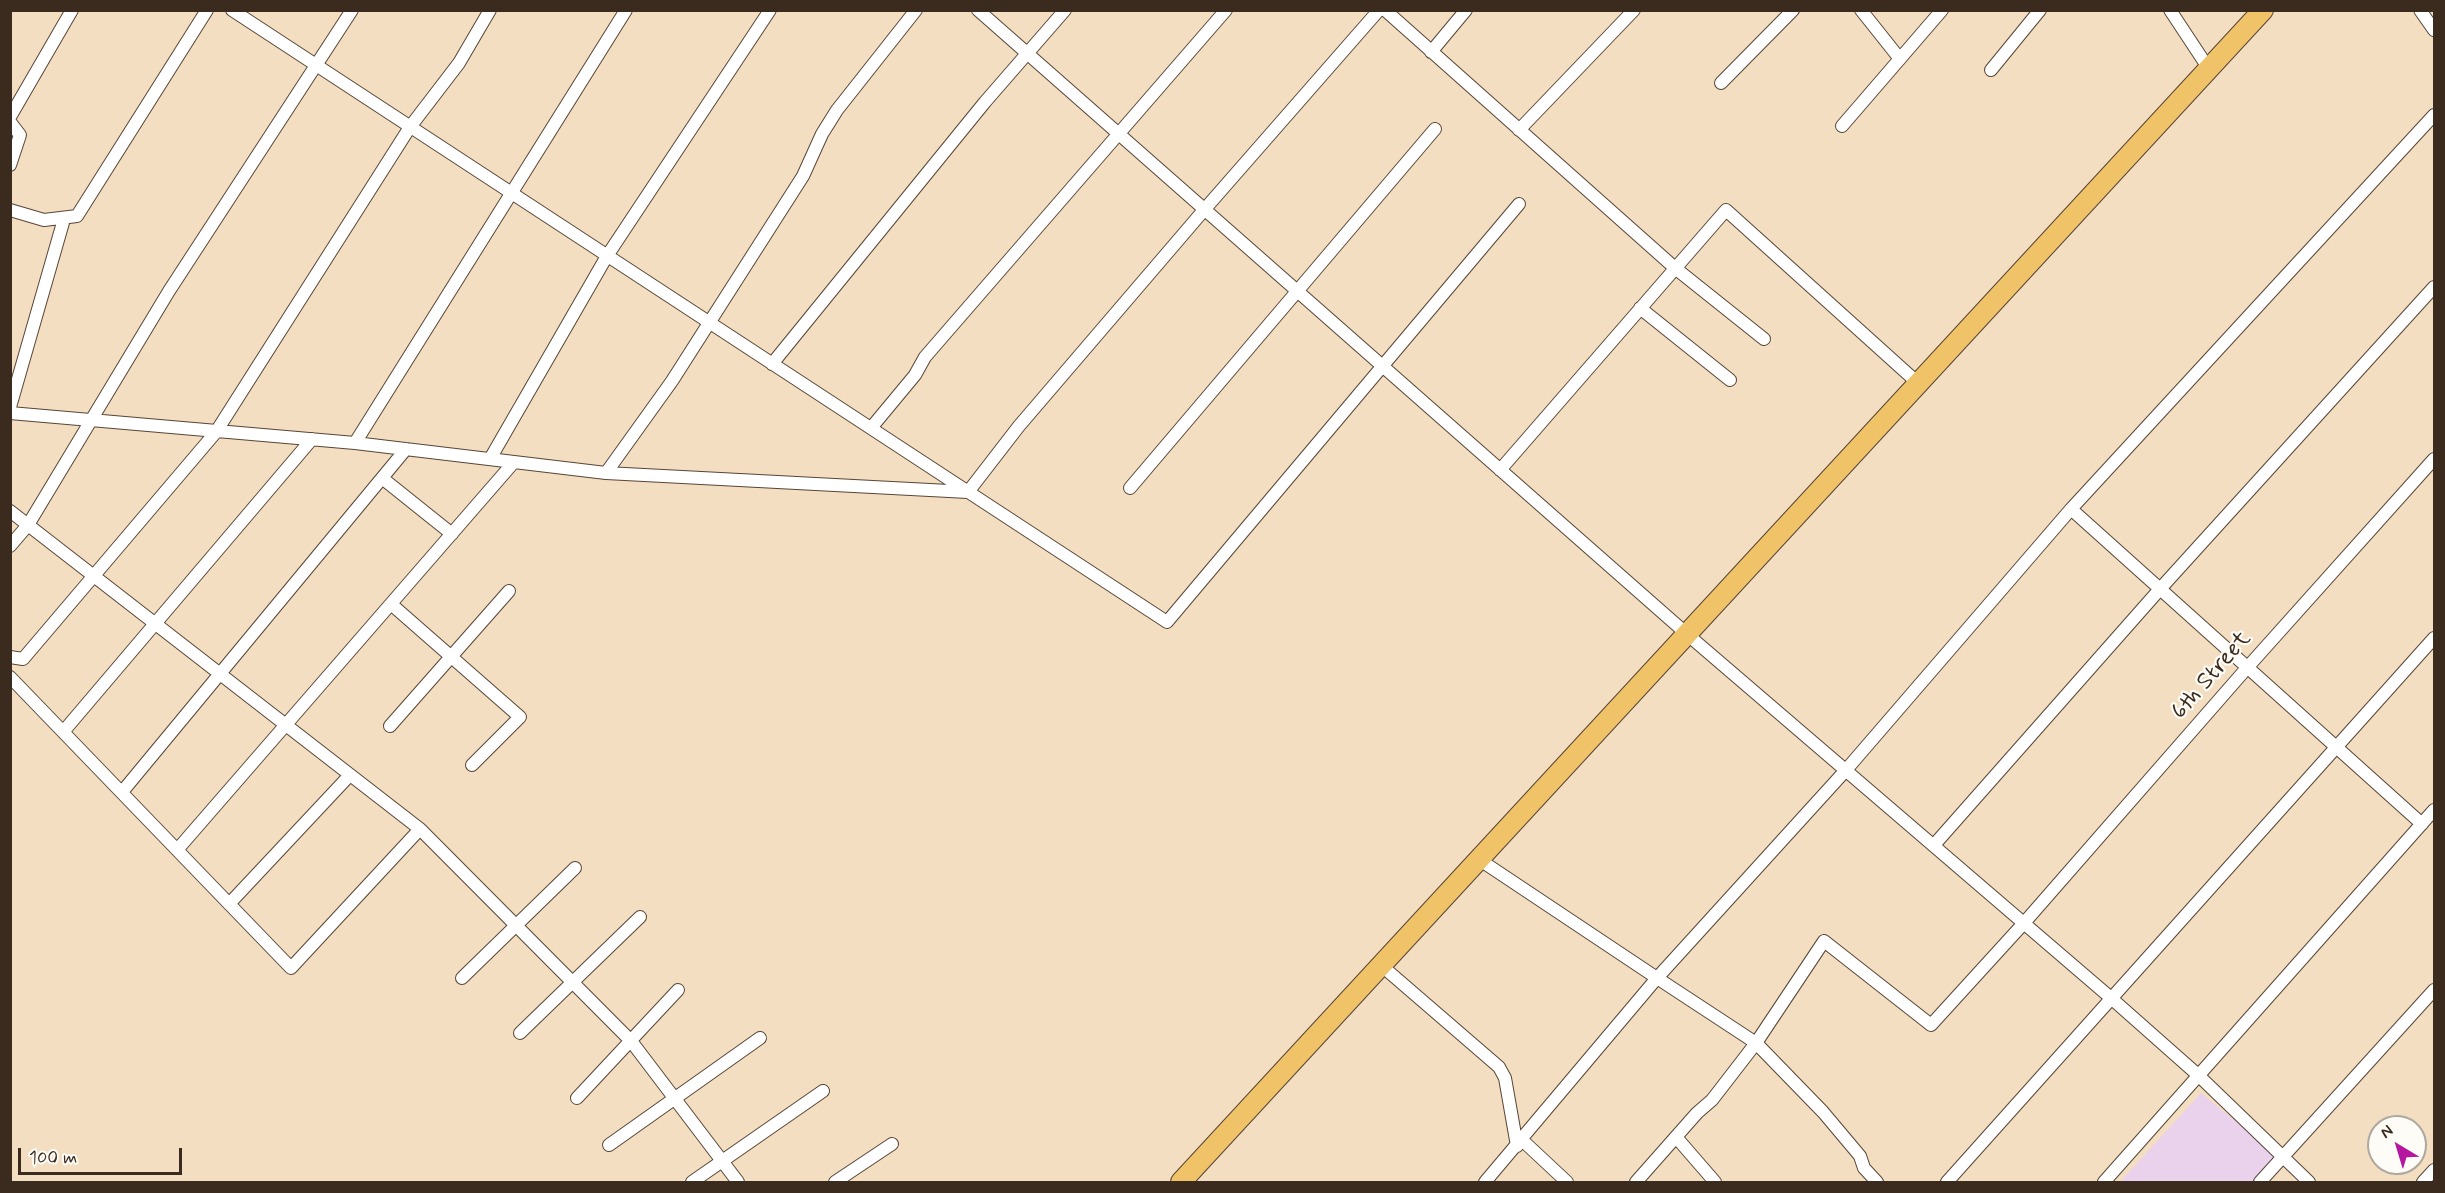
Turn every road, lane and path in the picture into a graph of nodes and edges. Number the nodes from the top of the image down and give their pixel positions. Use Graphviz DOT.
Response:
graph roads {
  1 [pos="72,10"];
  2 [pos="207,10"];
  3 [pos="232,10"];
  4 [pos="352,10"];
  5 [pos="490,10"];
  6 [pos="626,10"];
  7 [pos="770,10"];
  8 [pos="916,10"];
  9 [pos="978,10"];
  10 [pos="1065,10"];
  11 [pos="1226,10"];
  12 [pos="1379,10"];
  13 [pos="1385,10"];
  14 [pos="1466,10"];
  15 [pos="1634,10"];
  16 [pos="1793,10"];
  17 [pos="1862,10"];
  18 [pos="1942,10"];
  19 [pos="2040,10"];
  20 [pos="2170,10"];
  21 [pos="2263,10"];
  22 [pos="2420,10"];
  23 [pos="2434,30"];
  24 [pos="1431,52"];
  25 [pos="1028,54"];
  26 [pos="1900,60"];
  27 [pos="316,66"];
  28 [pos="2210,69"];
  29 [pos="1991,70"];
  30 [pos="1721,83"];
  31 [pos="2434,116"];
  32 [pos="10,117"];
  33 [pos="10,122"];
  34 [pos="1842,126"];
  35 [pos="410,127"];
  36 [pos="1435,129"];
  37 [pos="1519,130"];
  38 [pos="1117,133"];
  39 [pos="10,165"];
  40 [pos="512,194"];
  41 [pos="1519,204"];
  42 [pos="10,210"];
  43 [pos="1204,210"];
  44 [pos="64,219"];
  45 [pos="608,256"];
  46 [pos="1675,268"];
  47 [pos="2434,287"];
  48 [pos="1296,290"];
  49 [pos="1640,308"];
  50 [pos="709,323"];
  51 [pos="1764,339"];
  52 [pos="772,364"];
  53 [pos="1382,366"];
  54 [pos="1730,380"];
  55 [pos="1919,384"];
  56 [pos="10,407"];
  57 [pos="10,414"];
  58 [pos="89,422"];
  59 [pos="871,428"];
  60 [pos="216,432"];
  61 [pos="312,439"];
  62 [pos="355,443"];
  63 [pos="406,449"];
  64 [pos="490,459"];
  65 [pos="2434,459"];
  66 [pos="514,462"];
  67 [pos="1500,470"];
  68 [pos="606,473"];
  69 [pos="382,478"];
  70 [pos="1130,488"];
  71 [pos="968,492"];
  72 [pos="2071,509"];
  73 [pos="10,511"];
  74 [pos="28,525"];
  75 [pos="452,534"];
  76 [pos="10,546"];
  77 [pos="93,576"];
  78 [pos="2160,589"];
  79 [pos="509,591"];
  80 [pos="391,604"];
  81 [pos="155,625"];
  82 [pos="1688,635"];
  83 [pos="2434,638"];
  84 [pos="10,657"];
  85 [pos="450,657"];
  86 [pos="2246,669"];
  87 [pos="220,675"];
  88 [pos="10,677"];
  89 [pos="285,726"];
  90 [pos="390,726"];
  91 [pos="63,732"];
  92 [pos="2335,748"];
  93 [pos="472,765"];
  94 [pos="1846,770"];
  95 [pos="350,776"];
  96 [pos="122,792"];
  97 [pos="2434,810"];
  98 [pos="2422,824"];
  99 [pos="420,829"];
  100 [pos="1934,846"];
  101 [pos="177,850"];
  102 [pos="1480,860"];
  103 [pos="575,868"];
  104 [pos="230,904"];
  105 [pos="640,917"];
  106 [pos="2024,923"];
  107 [pos="517,925"];
  108 [pos="1382,966"];
  109 [pos="462,978"];
  110 [pos="1657,978"];
  111 [pos="574,981"];
  112 [pos="678,990"];
  113 [pos="2434,990"];
  114 [pos="2111,998"];
  115 [pos="520,1033"];
  116 [pos="760,1038"];
  117 [pos="631,1041"];
  118 [pos="1756,1043"];
  119 [pos="2198,1075"];
  120 [pos="823,1091"];
  121 [pos="676,1097"];
  122 [pos="577,1098"];
  123 [pos="1676,1137"];
  124 [pos="1519,1143"];
  125 [pos="892,1144"];
  126 [pos="609,1145"];
  127 [pos="2283,1156"];
  128 [pos="723,1161"];
  129 [pos="2434,1170"];
  130 [pos="692,1182"];
  131 [pos="738,1182"];
  132 [pos="835,1182"];
  133 [pos="1180,1182"];
  134 [pos="1485,1182"];
  135 [pos="1567,1182"];
  136 [pos="1636,1182"];
  137 [pos="1714,1182"];
  138 [pos="1877,1182"];
  139 [pos="1947,1182"];
  140 [pos="2104,1182"];
  141 [pos="2259,1182"];
  142 [pos="2309,1182"];
  143 [pos="2423,1182"];
  1 -- 32 [label="street"];
  2 -- 44 [label="street"];
  3 -- 27 [label="street"];
  4 -- 27 [label="street"];
  5 -- 35 [label="street"];
  6 -- 40 [label="street"];
  7 -- 45 [label="street"];
  8 -- 50 [label="street"];
  9 -- 25 [label="street"];
  10 -- 25 [label="street"];
  11 -- 38 [label="street"];
  12 -- 43 [label="street"];
  13 -- 24 [label="street"];
  14 -- 24 [label="street"];
  15 -- 37 [label="street"];
  16 -- 30 [label="street"];
  17 -- 26 [label="street"];
  18 -- 26 [label="street"];
  19 -- 29 [label="street"];
  20 -- 28 [label="street"];
  21 -- 28 [label="main road"];
  22 -- 23 [label="street"];
  24 -- 37 [label="street"];
  25 -- 38 [label="street"];
  25 -- 52 [label="street"];
  26 -- 34 [label="street"];
  27 -- 35 [label="street"];
  27 -- 58 [label="street"];
  28 -- 55 [label="main road"];
  31 -- 72 [label="street"];
  33 -- 39 [label="street"];
  35 -- 40 [label="street"];
  35 -- 60 [label="street"];
  36 -- 48 [label="street"];
  37 -- 46 [label="street"];
  38 -- 43 [label="street"];
  38 -- 59 [label="street"];
  40 -- 45 [label="street"];
  40 -- 62 [label="street"];
  41 -- 53 [label="street"];
  42 -- 44 [label="street"];
  43 -- 48 [label="street"];
  43 -- 71 [label="street"];
  44 -- 56 [label="street"];
  45 -- 50 [label="street"];
  45 -- 64 [label="street"];
  46 -- 49 [label="street"];
  46 -- 51 [label="street"];
  46 -- 55 [label="street"];
  47 -- 78 [label="street"];
  48 -- 53 [label="street"];
  48 -- 70 [label="street"];
  49 -- 54 [label="street"];
  49 -- 67 [label="street"];
  50 -- 52 [label="street"];
  50 -- 68 [label="street"];
  52 -- 59 [label="street"];
  53 -- 67 [label="street"];
  53 -- 71 [label="street"];
  55 -- 82 [label="main road"];
  57 -- 58 [label="street"];
  58 -- 60 [label="street"];
  58 -- 74 [label="street"];
  59 -- 71 [label="street"];
  60 -- 61 [label="street"];
  60 -- 77 [label="street"];
  61 -- 62 [label="street"];
  61 -- 81 [label="street"];
  62 -- 63 [label="street"];
  63 -- 64 [label="street"];
  63 -- 69 [label="street"];
  64 -- 66 [label="street"];
  65 -- 86 [label="street, 6th Street"];
  66 -- 68 [label="street"];
  66 -- 75 [label="street"];
  67 -- 82 [label="street"];
  68 -- 71 [label="street"];
  69 -- 75 [label="street"];
  69 -- 87 [label="street"];
  72 -- 78 [label="street"];
  72 -- 94 [label="street"];
  73 -- 74 [label="street"];
  74 -- 76 [label="street"];
  74 -- 77 [label="street"];
  75 -- 80 [label="street"];
  77 -- 81 [label="street"];
  77 -- 84 [label="street"];
  78 -- 86 [label="street"];
  78 -- 100 [label="street"];
  79 -- 85 [label="street"];
  80 -- 85 [label="street"];
  80 -- 89 [label="street"];
  81 -- 87 [label="street"];
  81 -- 91 [label="street"];
  82 -- 94 [label="street"];
  82 -- 102 [label="main road"];
  83 -- 92 [label="street"];
  85 -- 90 [label="street"];
  85 -- 93 [label="street"];
  86 -- 92 [label="street"];
  86 -- 106 [label="street, 6th Street"];
  87 -- 89 [label="street"];
  87 -- 96 [label="street"];
  88 -- 91 [label="street"];
  89 -- 95 [label="street"];
  89 -- 101 [label="street"];
  91 -- 96 [label="street"];
  92 -- 98 [label="street"];
  92 -- 114 [label="street"];
  94 -- 100 [label="street"];
  94 -- 110 [label="street"];
  95 -- 99 [label="street"];
  95 -- 104 [label="street"];
  96 -- 101 [label="street"];
  97 -- 98 [label="street"];
  98 -- 119 [label="street"];
  99 -- 104 [label="street"];
  99 -- 107 [label="street"];
  100 -- 106 [label="street"];
  101 -- 104 [label="street"];
  102 -- 108 [label="main road"];
  102 -- 110 [label="street"];
  103 -- 107 [label="street"];
  105 -- 111 [label="street"];
  106 -- 114 [label="street"];
  106 -- 118 [label="street, 6th Street"];
  107 -- 109 [label="street"];
  107 -- 111 [label="street"];
  108 -- 124 [label="street"];
  108 -- 133 [label="main road"];
  110 -- 118 [label="street"];
  110 -- 124 [label="street"];
  111 -- 115 [label="street"];
  111 -- 117 [label="street"];
  112 -- 117 [label="street"];
  113 -- 127 [label="street"];
  114 -- 119 [label="street"];
  114 -- 139 [label="street"];
  116 -- 121 [label="street"];
  117 -- 121 [label="street"];
  117 -- 122 [label="street"];
  118 -- 123 [label="street"];
  118 -- 138 [label="street"];
  119 -- 127 [label="street"];
  119 -- 140 [label="street"];
  120 -- 128 [label="street"];
  121 -- 126 [label="street"];
  121 -- 128 [label="street"];
  123 -- 136 [label="street"];
  123 -- 137 [label="street"];
  124 -- 134 [label="street"];
  124 -- 135 [label="street"];
  125 -- 132 [label="street"];
  127 -- 141 [label="street"];
  127 -- 142 [label="street"];
  128 -- 130 [label="street"];
  128 -- 131 [label="street"];
  129 -- 143 [label="street"];
}
